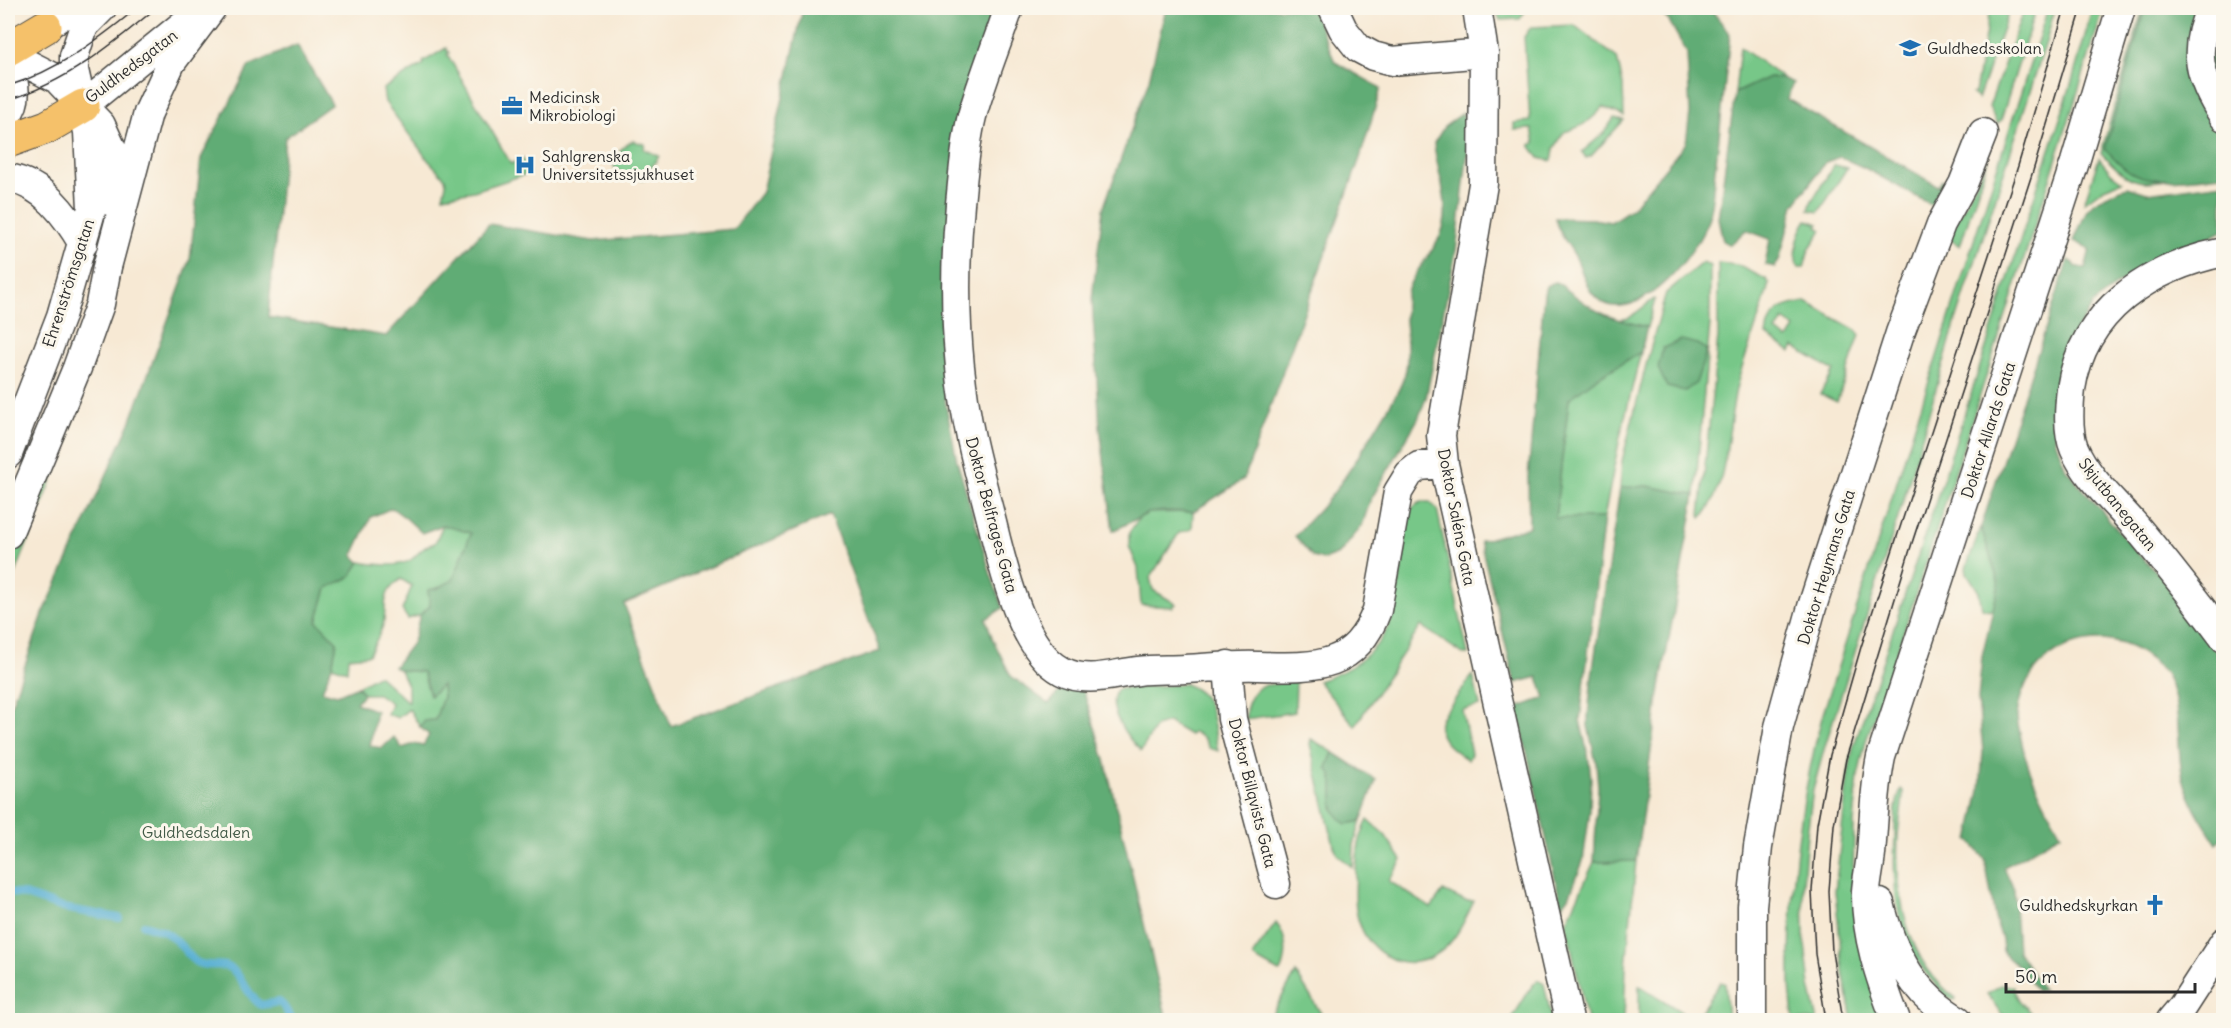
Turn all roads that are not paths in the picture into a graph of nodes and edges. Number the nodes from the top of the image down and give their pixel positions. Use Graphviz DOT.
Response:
graph roads {
  1 [pos="73,8"];
  2 [pos="102,8"];
  3 [pos="204,8"];
  4 [pos="212,8"];
  5 [pos="1009,8"];
  6 [pos="1333,8"];
  7 [pos="1477,8"];
  8 [pos="2121,8"];
  9 [pos="2211,8"];
  10 [pos="45,27"];
  11 [pos="8,49"];
  12 [pos="1484,52"];
  13 [pos="8,54"];
  14 [pos="8,64"];
  15 [pos="83,106"];
  16 [pos="8,113"];
  17 [pos="2223,117"];
  18 [pos="1983,133"];
  19 [pos="8,141"];
  20 [pos="8,178"];
  21 [pos="83,244"];
  22 [pos="2223,252"];
  23 [pos="107,267"];
  24 [pos="8,454"];
  25 [pos="1444,464"];
  26 [pos="8,534"];
  27 [pos="2223,638"];
  28 [pos="1228,665"];
  29 [pos="1871,854"];
  30 [pos="1276,884"];
  31 [pos="2223,942"];
  32 [pos="1569,1020"];
  33 [pos="1752,1020"];
  34 [pos="1896,1020"];
  35 [pos="1958,1020"];
  36 [pos="2171,1020"];
  1 -- 10 [label="street"];
  2 -- 15 [label="street, Guldhedsgatan"];
  3 -- 15 [label="street, Guldhedsgatan"];
  4 -- 23 [label="street, Ehrenströmsgatan"];
  5 -- 28 [label="street, Doktor Belfrages Gata"];
  6 -- 12 [label="street"];
  7 -- 12 [label="street, Doktor Saléns Gata"];
  8 -- 29 [label="street, Doktor Allards Gata"];
  9 -- 17 [label="street"];
  10 -- 11 [label="main road"];
  12 -- 25 [label="street, Doktor Saléns Gata"];
  13 -- 15 [label="street, Ehrenströmsgatan"];
  14 -- 16 [label="street"];
  15 -- 19 [label="main road"];
  15 -- 21 [label="street, Ehrenströmsgatan"];
  15 -- 23 [label="street, Ehrenströmsgatan"];
  18 -- 33 [label="street, Doktor Heymans Gata"];
  20 -- 21 [label="street"];
  21 -- 24 [label="street, Ehrenströmsgatan"];
  22 -- 27 [label="street, Skjutbanegatan"];
  23 -- 26 [label="street, Ehrenströmsgatan"];
  25 -- 28 [label="street, Doktor Belfrages Gata"];
  25 -- 32 [label="street, Doktor Saléns Gata"];
  28 -- 30 [label="street, Doktor Billqvists Gata"];
  29 -- 34 [label="street, Doktor Allards Gata"];
  29 -- 35 [label="street, Doktor Allards Gata"];
  31 -- 36 [label="street"];
}
